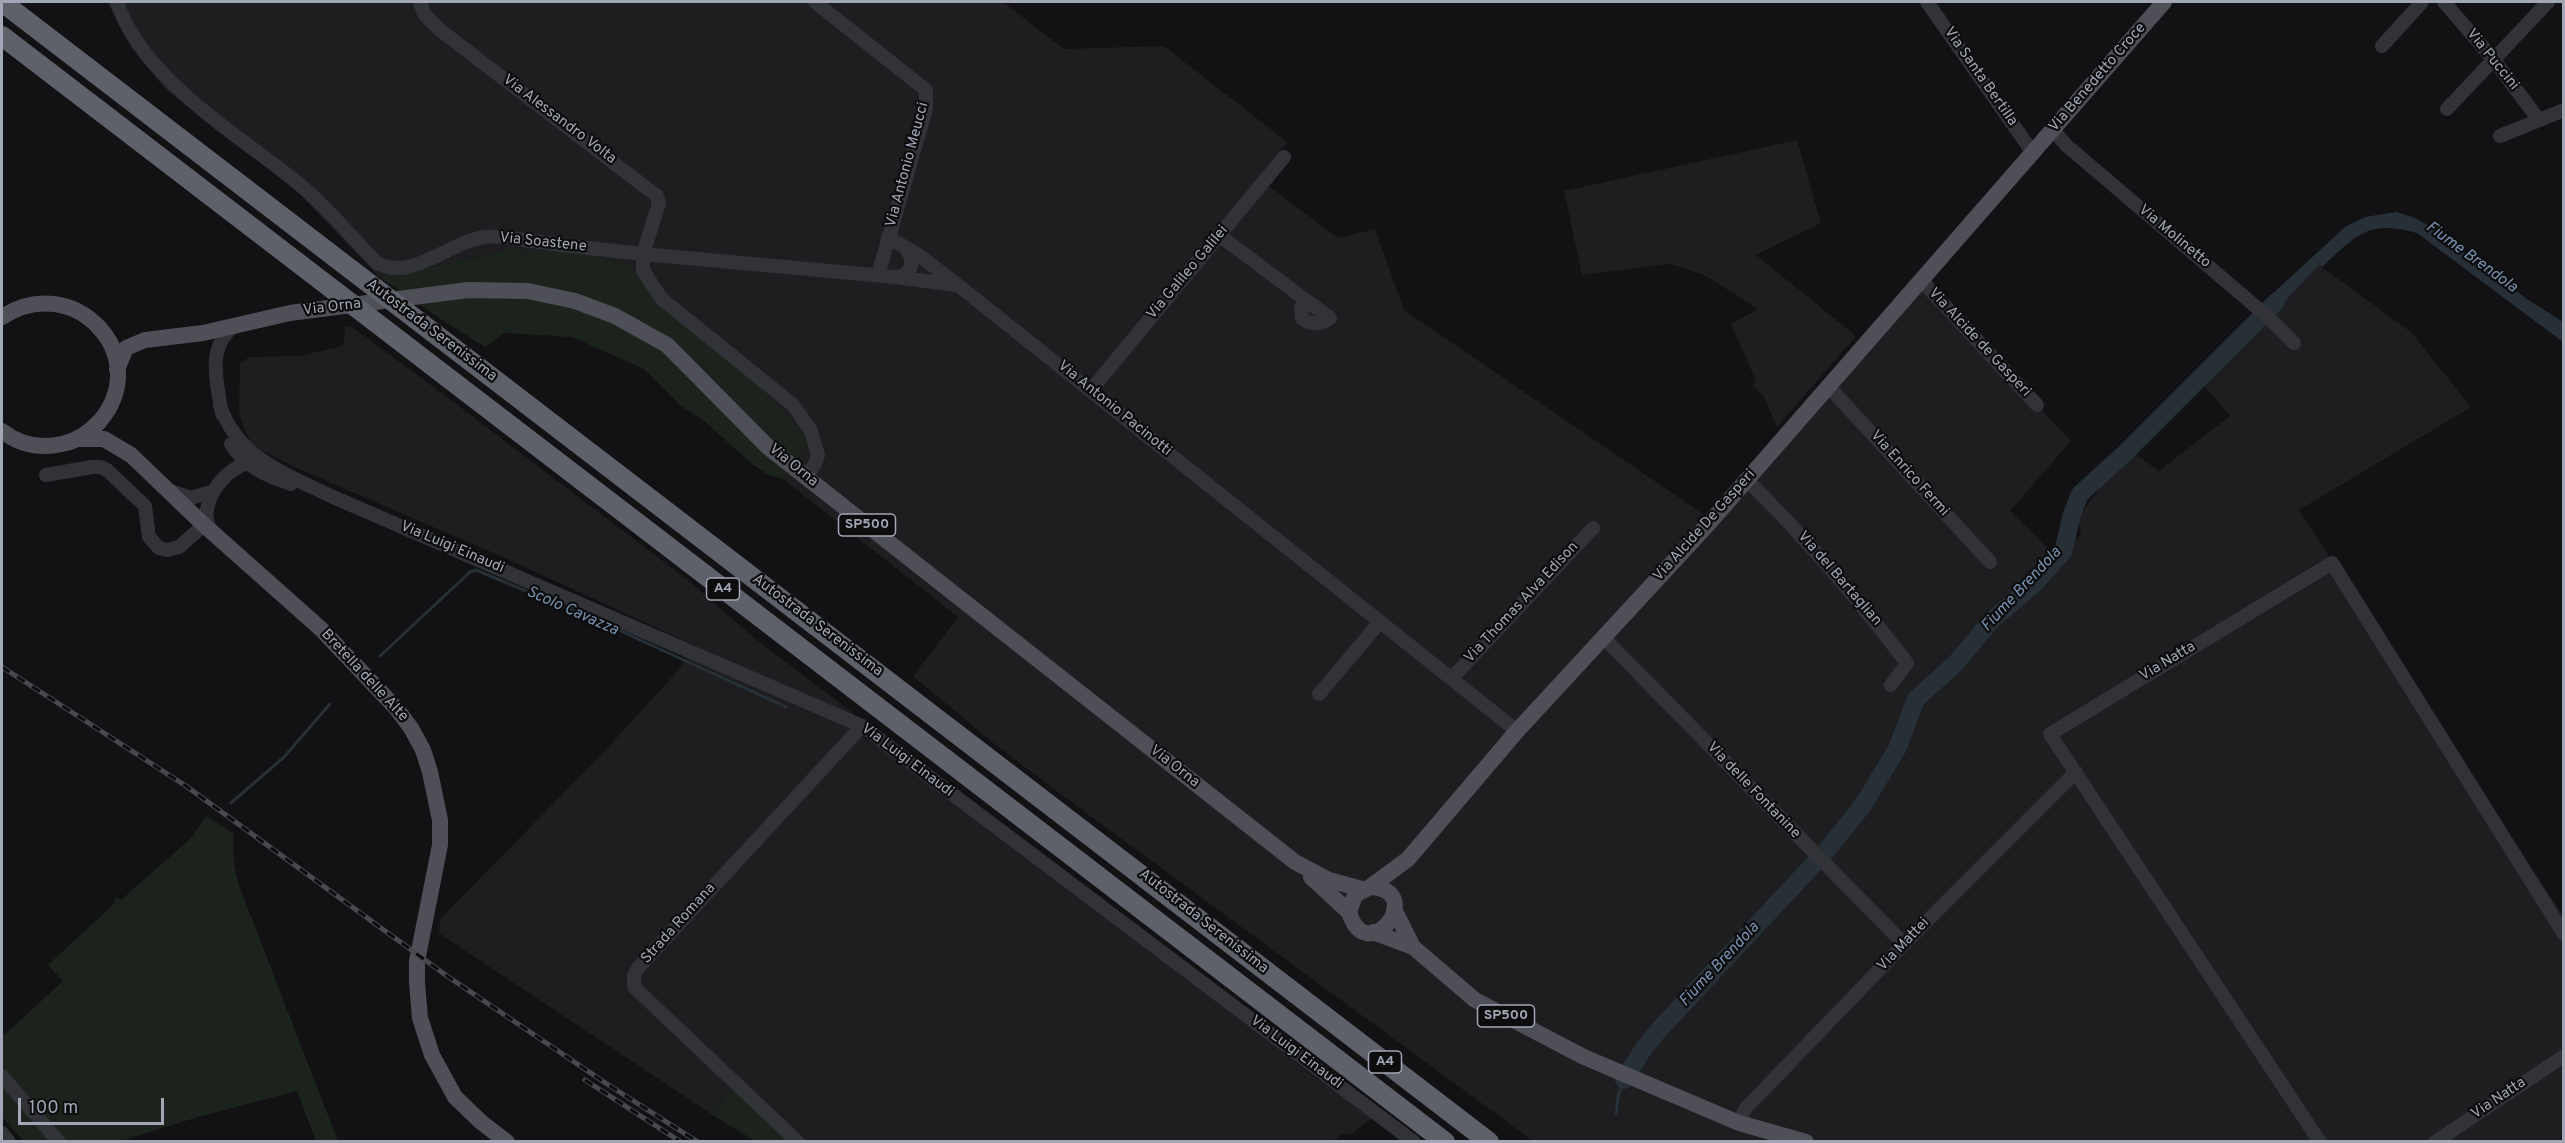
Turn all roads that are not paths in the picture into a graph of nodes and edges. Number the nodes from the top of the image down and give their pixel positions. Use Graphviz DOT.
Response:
graph roads {
  1 [pos="2,2"];
  2 [pos="117,2"];
  3 [pos="420,2"];
  4 [pos="815,2"];
  5 [pos="1926,2"];
  6 [pos="2164,2"];
  7 [pos="2422,2"];
  8 [pos="2444,2"];
  9 [pos="2548,2"];
  10 [pos="2,36"];
  11 [pos="2382,46"];
  12 [pos="2494,60"];
  13 [pos="2447,109"];
  14 [pos="2564,110"];
  15 [pos="2539,120"];
  16 [pos="2053,130"];
  17 [pos="2500,136"];
  18 [pos="2032,153"];
  19 [pos="1284,157"];
  20 [pos="1219,235"];
  21 [pos="888,237"];
  22 [pos="905,247"];
  23 [pos="643,254"];
  24 [pos="878,275"];
  25 [pos="895,277"];
  26 [pos="1921,280"];
  27 [pos="959,286"];
  28 [pos="1307,301"];
  29 [pos="2,317"];
  30 [pos="98,326"];
  31 [pos="234,326"];
  32 [pos="188,335"];
  33 [pos="145,340"];
  34 [pos="2294,343"];
  35 [pos="216,354"];
  36 [pos="117,369"];
  37 [pos="1828,386"];
  38 [pos="1091,390"];
  39 [pos="110,405"];
  40 [pos="220,405"];
  41 [pos="2037,405"];
  42 [pos="2,431"];
  43 [pos="77,439"];
  44 [pos="231,444"];
  45 [pos="131,455"];
  46 [pos="248,463"];
  47 [pos="46,475"];
  48 [pos="265,475"];
  49 [pos="806,477"];
  50 [pos="226,478"];
  51 [pos="1747,480"];
  52 [pos="163,486"];
  53 [pos="312,487"];
  54 [pos="214,491"];
  55 [pos="333,497"];
  56 [pos="1593,528"];
  57 [pos="210,531"];
  58 [pos="1990,562"];
  59 [pos="1380,622"];
  60 [pos="1603,637"];
  61 [pos="1452,678"];
  62 [pos="1891,685"];
  63 [pos="1319,694"];
  64 [pos="862,726"];
  65 [pos="1517,731"];
  66 [pos="2076,772"];
  67 [pos="1295,862"];
  68 [pos="1401,865"];
  69 [pos="1366,888"];
  70 [pos="1394,908"];
  71 [pos="1349,912"];
  72 [pos="1373,932"];
  73 [pos="2564,934"];
  74 [pos="1904,944"];
  75 [pos="1413,947"];
  76 [pos="2564,1056"];
  77 [pos="2,1076"];
  78 [pos="1739,1123"];
  79 [pos="2,1133"];
  80 [pos="9,1142"];
  81 [pos="59,1142"];
  82 [pos="507,1142"];
  83 [pos="798,1142"];
  84 [pos="1414,1142"];
  85 [pos="1445,1142"];
  86 [pos="1489,1142"];
  87 [pos="1806,1142"];
  88 [pos="2320,1142"];
  89 [pos="2435,1142"];
  1 -- 86 [label="highway, Autostrada Serenissima / A4"];
  2 -- 23 [label="street, Via Soastene"];
  3 -- 23 [label="street, Via Alessandro Volta"];
  4 -- 21 [label="street, Via Antonio Meucci"];
  5 -- 18 [label="street, Via Santa Bertilla"];
  6 -- 16 [label="main road, Via Benedetto Croce"];
  7 -- 11 [label="street"];
  8 -- 12 [label="street, Via Puccini"];
  9 -- 12 [label="street"];
  10 -- 85 [label="highway, Autostrada Serenissima / A4"];
  12 -- 13 [label="street"];
  12 -- 15 [label="street, Via Puccini"];
  14 -- 15 [label="street"];
  15 -- 17 [label="street"];
  16 -- 18 [label="main road, Via Benedetto Croce"];
  16 -- 34 [label="street, Via Molinetto"];
  18 -- 26 [label="main road, Via Alcide De Gasperi"];
  19 -- 20 [label="street, Via Galileo Galilei"];
  20 -- 28 [label="street"];
  20 -- 38 [label="street, Via Galileo Galilei"];
  21 -- 22 [label="street, Via Antonio Meucci"];
  21 -- 24 [label="street, Via Antonio Meucci"];
  22 -- 25 [label="street"];
  22 -- 27 [label="street, Via Antonio Meucci"];
  23 -- 24 [label="street"];
  23 -- 49 [label="street"];
  24 -- 25 [label="street"];
  25 -- 27 [label="street"];
  26 -- 37 [label="main road, Via Alcide De Gasperi"];
  26 -- 41 [label="street, Via Alcide de Gasperi"];
  27 -- 38 [label="street, Via Antonio Pacinotti"];
  29 -- 30 [label="main road"];
  30 -- 33 [label="main road, Via Orna"];
  30 -- 36 [label="main road"];
  31 -- 32 [label="main road, Via Orna"];
  31 -- 35 [label="street"];
  31 -- 49 [label="main road, Via Orna / SP500"];
  32 -- 33 [label="main road, Via Orna"];
  32 -- 35 [label="street"];
  33 -- 36 [label="main road, Via Orna"];
  35 -- 40 [label="street, Via Luigi Einaudi"];
  36 -- 39 [label="main road"];
  37 -- 51 [label="main road, Via Alcide De Gasperi"];
  37 -- 58 [label="street, Via Enrico Fermi"];
  38 -- 59 [label="street, Via Antonio Pacinotti"];
  39 -- 43 [label="main road"];
  39 -- 45 [label="main road"];
  40 -- 44 [label="street, Via Luigi Einaudi"];
  40 -- 53 [label="street, Via Luigi Einaudi"];
  42 -- 43 [label="main road"];
  43 -- 45 [label="main road, Bretella delle Alte"];
  44 -- 46 [label="street, Via Luigi Einaudi"];
  44 -- 50 [label="street, Via Luigi Einaudi"];
  45 -- 52 [label="main road, Bretella delle Alte"];
  46 -- 48 [label="street, Via Luigi Einaudi"];
  46 -- 50 [label="street"];
  46 -- 53 [label="street, Via Luigi Einaudi"];
  47 -- 57 [label="street"];
  48 -- 50 [label="street, Via Luigi Einaudi"];
  48 -- 55 [label="street, Via Luigi Einaudi"];
  49 -- 67 [label="main road, Via Orna / SP500"];
  50 -- 54 [label="street"];
  51 -- 60 [label="main road, Via Alcide De Gasperi"];
  51 -- 62 [label="street, Via del Bartaglian"];
  52 -- 54 [label="street"];
  52 -- 57 [label="main road, Bretella delle Alte"];
  53 -- 55 [label="street, Via Luigi Einaudi"];
  54 -- 57 [label="street"];
  55 -- 64 [label="street, Via Luigi Einaudi"];
  56 -- 61 [label="street, Via Thomas Alva Edison"];
  57 -- 82 [label="main road, Bretella delle Alte"];
  59 -- 61 [label="street, Via Antonio Pacinotti"];
  59 -- 63 [label="street"];
  60 -- 65 [label="main road, Via Alcide De Gasperi"];
  60 -- 74 [label="street, Via delle Fontanine"];
  61 -- 65 [label="street, Via Antonio Pacinotti"];
  64 -- 83 [label="street, Strada Romana"];
  64 -- 84 [label="street, Via Luigi Einaudi"];
  65 -- 68 [label="main road, Via Alcide De Gasperi"];
  66 -- 73 [label="street, Via Natta"];
  66 -- 74 [label="street, Via Mattei"];
  66 -- 88 [label="street, Via Natta"];
  67 -- 69 [label="main road, Via Orna / SP500"];
  67 -- 71 [label="main road, SP500"];
  68 -- 69 [label="main road"];
  68 -- 70 [label="main road, Via Alcide De Gasperi"];
  69 -- 70 [label="main road, SP500"];
  69 -- 71 [label="main road"];
  70 -- 72 [label="main road"];
  70 -- 75 [label="main road, SP500"];
  71 -- 72 [label="main road, SP500"];
  72 -- 75 [label="main road, SP500"];
  74 -- 78 [label="street, Via Mattei"];
  75 -- 78 [label="main road, SP500"];
  76 -- 89 [label="street, Via Natta"];
  77 -- 81 [label="street"];
  78 -- 87 [label="main road, SP500"];
  79 -- 80 [label="street"];
}
